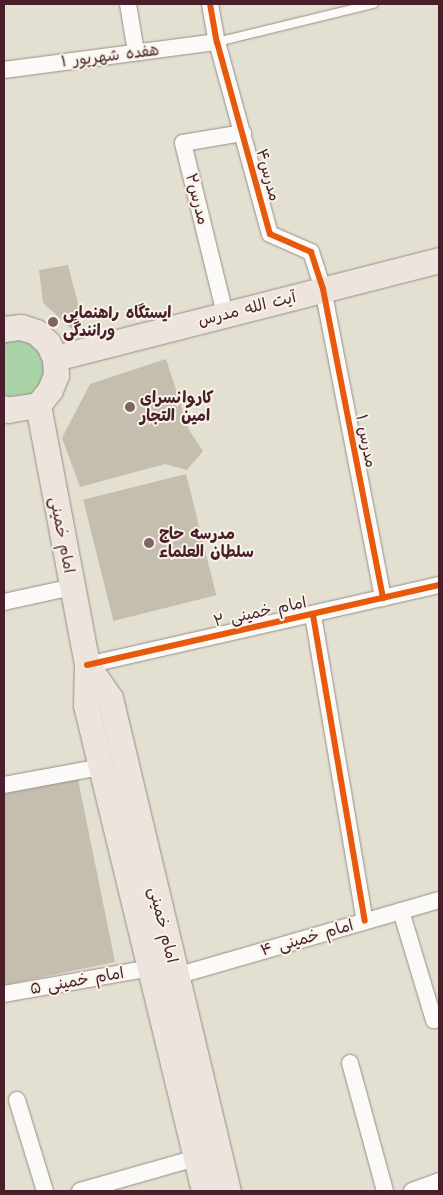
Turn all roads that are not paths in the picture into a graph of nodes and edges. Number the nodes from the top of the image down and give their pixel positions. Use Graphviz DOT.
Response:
graph roads {
  1 [pos="128,4"];
  2 [pos="210,4"];
  3 [pos="373,4"];
  4 [pos="217,42"];
  5 [pos="136,52"];
  6 [pos="4,70"];
  7 [pos="243,133"];
  8 [pos="439,260"];
  9 [pos="323,289"];
  10 [pos="225,314"];
  11 [pos="4,328"];
  12 [pos="55,358"];
  13 [pos="38,405"];
  14 [pos="4,408"];
  15 [pos="439,585"];
  16 [pos="72,587"];
  17 [pos="383,598"];
  18 [pos="4,602"];
  19 [pos="313,615"];
  20 [pos="87,665"];
  21 [pos="101,767"];
  22 [pos="4,785"];
  23 [pos="439,900"];
  24 [pos="402,910"];
  25 [pos="365,921"];
  26 [pos="151,968"];
  27 [pos="176,976"];
  28 [pos="4,994"];
  29 [pos="439,1018"];
  30 [pos="350,1063"];
  31 [pos="17,1100"];
  32 [pos="196,1158"];
  33 [pos="439,1181"];
  34 [pos="45,1191"];
  35 [pos="80,1191"];
  36 [pos="204,1191"];
  37 [pos="228,1191"];
  38 [pos="385,1191"];
  39 [pos="412,1191"];
  1 -- 5 [label="street"];
  2 -- 4 [label="street, مدرس۴"];
  3 -- 4 [label="lane"];
  4 -- 5 [label="street, هفده شهریور ۱"];
  4 -- 7 [label="street, مدرس۴"];
  5 -- 6 [label="street, هفده شهریور ۱"];
  7 -- 9 [label="street, مدرس۴"];
  7 -- 10 [label="street, مدرس۲"];
  8 -- 9 [label="main road, آیت الله مدرس"];
  9 -- 10 [label="main road, آیت الله مدرس"];
  9 -- 17 [label="street, مدرس ۱"];
  10 -- 12 [label="main road, آیت الله مدرس"];
  11 -- 12 [label="main road"];
  12 -- 13 [label="main road"];
  13 -- 14 [label="main road"];
  13 -- 16 [label="main road, امام خمینی"];
  15 -- 17 [label="street, امام خمینی ۲"];
  16 -- 18 [label="street"];
  16 -- 20 [label="main road, امام خمینی"];
  17 -- 19 [label="street, امام خمینی ۲"];
  19 -- 20 [label="street, امام خمینی ۲"];
  19 -- 25 [label="street"];
  20 -- 21 [label="main road, امام خمینی"];
  20 -- 27 [label="main road, امام خمینی"];
  21 -- 22 [label="street"];
  21 -- 26 [label="main road, امام خمینی"];
  23 -- 24 [label="street, امام خمینی ۴"];
  24 -- 25 [label="street, امام خمینی ۴"];
  24 -- 29 [label="street"];
  25 -- 27 [label="street, امام خمینی ۴"];
  26 -- 28 [label="street, امام خمینی ۵"];
  26 -- 32 [label="main road, امام خمینی"];
  27 -- 37 [label="main road, امام خمینی"];
  30 -- 38 [label="street"];
  31 -- 34 [label="street"];
  32 -- 35 [label="street"];
  32 -- 36 [label="main road, امام خمینی"];
  33 -- 39 [label="street"];
}
